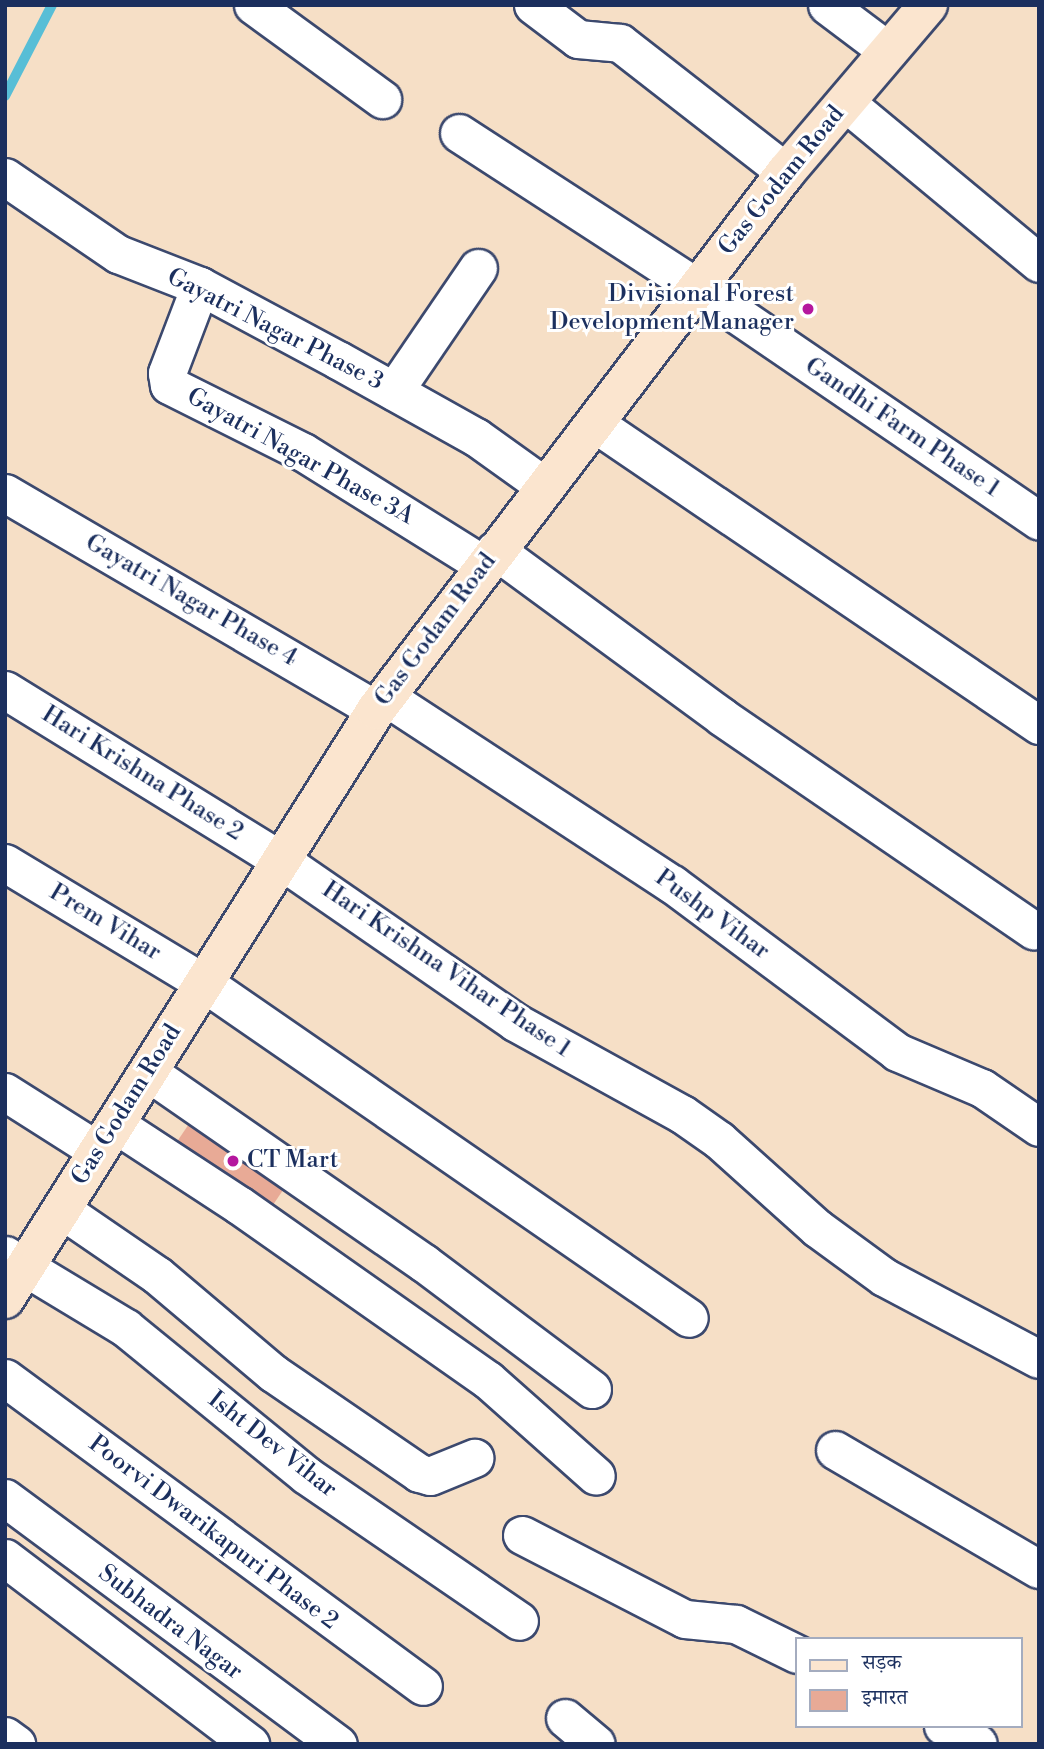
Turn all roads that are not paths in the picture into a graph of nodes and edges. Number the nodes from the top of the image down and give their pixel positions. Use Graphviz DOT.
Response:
graph roads {
  1 [pos="253,5"];
  2 [pos="533,5"];
  3 [pos="827,5"];
  4 [pos="928,5"];
  5 [pos="888,51"];
  6 [pos="382,99"];
  7 [pos="845,102"];
  8 [pos="459,133"];
  9 [pos="786,172"];
  10 [pos="5,177"];
  11 [pos="1039,263"];
  12 [pos="478,268"];
  13 [pos="200,286"];
  14 [pos="698,288"];
  15 [pos="394,391"];
  16 [pos="594,423"];
  17 [pos="544,485"];
  18 [pos="5,493"];
  19 [pos="1039,521"];
  20 [pos="490,557"];
  21 [pos="5,690"];
  22 [pos="381,703"];
  23 [pos="1039,725"];
  24 [pos="279,859"];
  25 [pos="5,863"];
  26 [pos="1034,931"];
  27 [pos="204,983"];
  28 [pos="148,1072"];
  29 [pos="5,1093"];
  30 [pos="1039,1127"];
  31 [pos="106,1137"];
  32 [pos="62,1210"];
  33 [pos="15,1261"];
  34 [pos="5,1299"];
  35 [pos="689,1318"];
  36 [pos="1039,1359"];
  37 [pos="5,1378"];
  38 [pos="592,1389"];
  39 [pos="835,1450"];
  40 [pos="474,1458"];
  41 [pos="596,1476"];
  42 [pos="5,1498"];
  43 [pos="522,1535"];
  44 [pos="5,1559"];
  45 [pos="1039,1569"];
  46 [pos="519,1622"];
  47 [pos="796,1654"];
  48 [pos="423,1686"];
  49 [pos="565,1718"];
  50 [pos="947,1728"];
  51 [pos="5,1737"];
  52 [pos="16,1744"];
  53 [pos="250,1744"];
  54 [pos="338,1744"];
  55 [pos="596,1744"];
  56 [pos="978,1744"];
  1 -- 6 [label="street"];
  2 -- 9 [label="street"];
  3 -- 5 [label="street"];
  4 -- 5 [label="main road, Gas Godam Road"];
  5 -- 7 [label="main road, Gas Godam Road"];
  7 -- 9 [label="main road, Gas Godam Road"];
  7 -- 11 [label="street"];
  8 -- 14 [label="street, Gandhi Farm Phase 1"];
  9 -- 14 [label="main road, Gas Godam Road"];
  10 -- 13 [label="street, Gayatri Nagar Phase 3"];
  12 -- 15 [label="street"];
  13 -- 15 [label="street, Gayatri Nagar Phase 3"];
  13 -- 20 [label="street, Gayatri Nagar Phase 3A"];
  14 -- 16 [label="main road, Gas Godam Road"];
  14 -- 19 [label="street, Gandhi Farm Phase 1"];
  15 -- 17 [label="street, Gayatri Nagar Phase 3"];
  16 -- 17 [label="main road, Gas Godam Road"];
  16 -- 23 [label="street"];
  17 -- 20 [label="main road, Gas Godam Road"];
  18 -- 22 [label="street, Gayatri Nagar Phase 4"];
  20 -- 22 [label="main road, Gas Godam Road"];
  20 -- 26 [label="street"];
  21 -- 24 [label="street, Hari Krishna Phase 2"];
  22 -- 24 [label="main road, Gas Godam Road"];
  22 -- 30 [label="street, Pushp Vihar"];
  24 -- 27 [label="main road, Gas Godam Road"];
  24 -- 36 [label="street, Hari Krishna Vihar Phase 1"];
  25 -- 27 [label="street, Prem Vihar"];
  27 -- 28 [label="main road, Gas Godam Road"];
  27 -- 35 [label="street, Prem Vihar"];
  28 -- 31 [label="main road, Gas Godam Road"];
  28 -- 38 [label="street"];
  29 -- 31 [label="street"];
  31 -- 32 [label="main road, Gas Godam Road"];
  31 -- 41 [label="street"];
  32 -- 33 [label="main road, Gas Godam Road"];
  32 -- 40 [label="street"];
  33 -- 34 [label="main road, Gas Godam Road"];
  33 -- 46 [label="street, Isht Dev Vihar"];
  37 -- 48 [label="street, Poorvi Dwarikapuri Phase 2"];
  39 -- 45 [label="street"];
  42 -- 54 [label="street, Subhadra Nagar"];
  43 -- 47 [label="street"];
  44 -- 53 [label="street"];
  49 -- 55 [label="street"];
  50 -- 56 [label="street"];
  51 -- 52 [label="street"];
}
